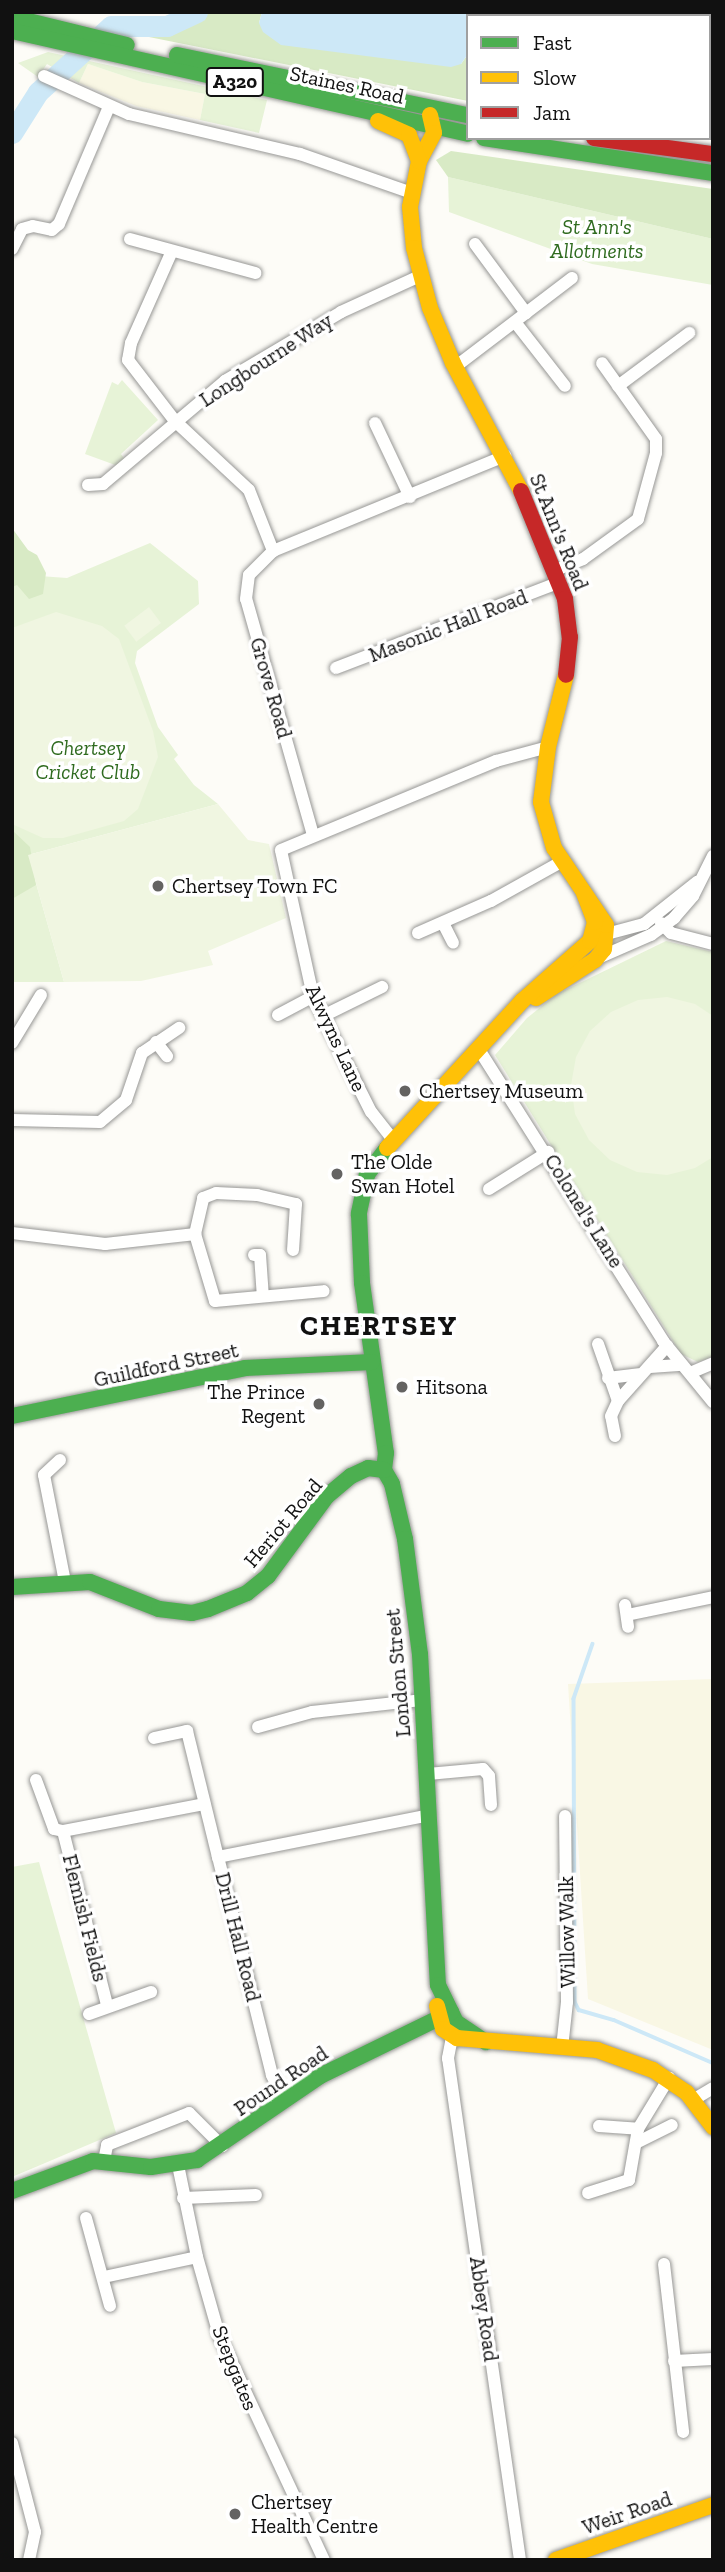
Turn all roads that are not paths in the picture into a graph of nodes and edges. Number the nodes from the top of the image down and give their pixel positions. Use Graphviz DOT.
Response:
graph roads {
  1 [pos="12,18"];
  2 [pos="12,31"];
  3 [pos="31,36"];
  4 [pos="62,36"];
  5 [pos="116,49"];
  6 [pos="44,76"];
  7 [pos="423,106"];
  8 [pos="109,107"];
  9 [pos="355,112"];
  10 [pos="466,115"];
  11 [pos="434,124"];
  12 [pos="466,133"];
  13 [pos="466,139"];
  14 [pos="495,140"];
  15 [pos="609,140"];
  16 [pos="430,146"];
  17 [pos="713,154"];
  18 [pos="419,161"];
  19 [pos="713,173"];
  20 [pos="412,193"];
  21 [pos="130,239"];
  22 [pos="475,244"];
  23 [pos="12,249"];
  24 [pos="172,251"];
  25 [pos="255,273"];
  26 [pos="422,275"];
  27 [pos="572,278"];
  28 [pos="526,313"];
  29 [pos="515,322"];
  30 [pos="689,333"];
  31 [pos="602,363"];
  32 [pos="455,367"];
  33 [pos="565,386"];
  34 [pos="618,386"];
  35 [pos="175,421"];
  36 [pos="375,423"];
  37 [pos="505,456"];
  38 [pos="88,485"];
  39 [pos="410,497"];
  40 [pos="273,551"];
  41 [pos="558,576"];
  42 [pos="336,668"];
  43 [pos="548,747"];
  44 [pos="313,835"];
  45 [pos="713,856"];
  46 [pos="561,862"];
  47 [pos="584,894"];
  48 [pos="660,922"];
  49 [pos="443,923"];
  50 [pos="418,933"];
  51 [pos="607,934"];
  52 [pos="590,941"];
  53 [pos="453,943"];
  54 [pos="713,944"];
  55 [pos="594,960"];
  56 [pos="382,987"];
  57 [pos="41,995"];
  58 [pos="313,996"];
  59 [pos="14,1010"];
  60 [pos="278,1015"];
  61 [pos="510,1015"];
  62 [pos="323,1016"];
  63 [pos="27,1017"];
  64 [pos="180,1028"];
  65 [pos="156,1042"];
  66 [pos="12,1043"];
  67 [pos="478,1048"];
  68 [pos="167,1056"];
  69 [pos="12,1120"];
  70 [pos="394,1141"];
  71 [pos="548,1152"];
  72 [pos="489,1189"];
  73 [pos="12,1233"];
  74 [pos="195,1234"];
  75 [pos="293,1251"];
  76 [pos="254,1255"];
  77 [pos="324,1291"];
  78 [pos="263,1294"];
  79 [pos="598,1344"];
  80 [pos="667,1346"];
  81 [pos="372,1362"];
  82 [pos="713,1363"];
  83 [pos="686,1369"];
  84 [pos="644,1371"];
  85 [pos="608,1378"];
  86 [pos="618,1401"];
  87 [pos="713,1402"];
  88 [pos="12,1416"];
  89 [pos="615,1436"];
  90 [pos="60,1461"];
  91 [pos="384,1470"];
  92 [pos="65,1582"];
  93 [pos="12,1587"];
  94 [pos="713,1597"];
  95 [pos="627,1615"];
  96 [pos="423,1700"];
  97 [pos="258,1727"];
  98 [pos="154,1738"];
  99 [pos="428,1774"];
  100 [pos="36,1780"];
  101 [pos="204,1804"];
  102 [pos="491,1805"];
  103 [pos="430,1815"];
  104 [pos="565,1816"];
  105 [pos="63,1831"];
  106 [pos="218,1857"];
  107 [pos="151,1992"];
  108 [pos="107,2005"];
  109 [pos="89,2014"];
  110 [pos="448,2023"];
  111 [pos="562,2048"];
  112 [pos="669,2078"];
  113 [pos="711,2088"];
  114 [pos="693,2100"];
  115 [pos="284,2101"];
  116 [pos="672,2125"];
  117 [pos="599,2126"];
  118 [pos="713,2127"];
  119 [pos="638,2129"];
  120 [pos="636,2143"];
  121 [pos="222,2146"];
  122 [pos="104,2161"];
  123 [pos="178,2165"];
  124 [pos="12,2191"];
  125 [pos="588,2193"];
  126 [pos="256,2195"];
  127 [pos="183,2198"];
  128 [pos="86,2218"];
  129 [pos="197,2257"];
  130 [pos="664,2264"];
  131 [pos="104,2277"];
  132 [pos="110,2306"];
  133 [pos="713,2359"];
  134 [pos="674,2361"];
  135 [pos="683,2432"];
  136 [pos="12,2443"];
  137 [pos="713,2505"];
  138 [pos="29,2560"];
  139 [pos="324,2560"];
  140 [pos="520,2560"];
  141 [pos="556,2560"];
  1 -- 3 [label="main road"];
  1 -- 4 [label="main road, Staines Road / A320"];
  2 -- 3 [label="main road, Staines Road / A320"];
  3 -- 4 [label="main road, Staines Road / A320"];
  4 -- 5 [label="main road, Staines Road / A320"];
  5 -- 7 [label="main road, Staines Road / A320"];
  5 -- 9 [label="main road, Staines Road / A320"];
  6 -- 8 [label="street"];
  7 -- 10 [label="main road, Staines Road / A320"];
  7 -- 11 [label="main road"];
  8 -- 20 [label="street"];
  8 -- 23 [label="street"];
  9 -- 11 [label="main road, Staines Road / A320"];
  9 -- 18 [label="main road"];
  11 -- 12 [label="main road, Staines Road / A320"];
  11 -- 16 [label="main road, St Ann's Road"];
  13 -- 16 [label="main road"];
  14 -- 19 [label="main road"];
  15 -- 17 [label="main road"];
  16 -- 18 [label="main road, St Ann's Road"];
  18 -- 20 [label="main road, St Ann's Road"];
  20 -- 26 [label="main road, St Ann's Road"];
  21 -- 24 [label="street"];
  22 -- 28 [label="street"];
  24 -- 25 [label="street"];
  24 -- 35 [label="street"];
  26 -- 32 [label="main road, St Ann's Road"];
  26 -- 35 [label="street, Longbourne Way"];
  27 -- 28 [label="street"];
  28 -- 29 [label="street"];
  29 -- 32 [label="street"];
  29 -- 33 [label="street"];
  30 -- 34 [label="street"];
  31 -- 34 [label="street, Masonic Hall Road"];
  32 -- 37 [label="main road, St Ann's Road"];
  34 -- 41 [label="street, Masonic Hall Road"];
  35 -- 38 [label="street, Longbourne Way"];
  35 -- 40 [label="street"];
  36 -- 39 [label="street"];
  37 -- 39 [label="street, Grove Road"];
  37 -- 41 [label="main road, St Ann's Road"];
  39 -- 40 [label="street, Grove Road"];
  40 -- 44 [label="street, Grove Road"];
  41 -- 42 [label="street, Masonic Hall Road"];
  41 -- 43 [label="main road, St Ann's Road"];
  43 -- 44 [label="street"];
  43 -- 46 [label="main road, St Ann's Road"];
  44 -- 58 [label="street, Alwyns Lane"];
  45 -- 48 [label="street"];
  46 -- 47 [label="main road, St Ann's Road"];
  46 -- 49 [label="street"];
  47 -- 51 [label="main road, St Ann's Road"];
  47 -- 52 [label="main road, St Ann's Road"];
  48 -- 51 [label="street"];
  48 -- 54 [label="street"];
  48 -- 55 [label="street"];
  49 -- 50 [label="street"];
  49 -- 53 [label="street"];
  51 -- 52 [label="street"];
  51 -- 55 [label="main road"];
  52 -- 61 [label="main road"];
  55 -- 61 [label="main road"];
  56 -- 62 [label="street"];
  57 -- 63 [label="street"];
  58 -- 60 [label="street"];
  58 -- 62 [label="street, Alwyns Lane"];
  59 -- 63 [label="street"];
  61 -- 67 [label="main road, London Street"];
  62 -- 70 [label="street, Alwyns Lane"];
  63 -- 66 [label="street"];
  64 -- 65 [label="street"];
  65 -- 68 [label="street"];
  65 -- 69 [label="street"];
  67 -- 70 [label="main road, London Street"];
  67 -- 71 [label="street, Colonel's Lane"];
  70 -- 81 [label="main road, London Street"];
  71 -- 72 [label="street"];
  71 -- 80 [label="street, Colonel's Lane"];
  73 -- 74 [label="street"];
  74 -- 75 [label="street"];
  74 -- 78 [label="street"];
  76 -- 78 [label="street"];
  77 -- 78 [label="street"];
  79 -- 85 [label="street"];
  80 -- 83 [label="street, Colonel's Lane"];
  80 -- 84 [label="street"];
  81 -- 88 [label="main road, Guildford Street"];
  81 -- 91 [label="main road, London Street"];
  82 -- 83 [label="street"];
  83 -- 84 [label="street"];
  83 -- 87 [label="street, Colonel's Lane"];
  84 -- 85 [label="street"];
  84 -- 86 [label="street"];
  85 -- 86 [label="street"];
  86 -- 89 [label="street"];
  90 -- 92 [label="street"];
  91 -- 92 [label="main road, Heriot Road"];
  91 -- 96 [label="main road, London Street"];
  92 -- 93 [label="main road, Heriot Road"];
  94 -- 95 [label="street"];
  96 -- 97 [label="street"];
  96 -- 99 [label="main road, London Street"];
  98 -- 101 [label="street"];
  99 -- 102 [label="street"];
  99 -- 103 [label="main road, London Street"];
  100 -- 105 [label="street"];
  101 -- 105 [label="street"];
  101 -- 106 [label="street"];
  103 -- 106 [label="street, Drill Hall Road"];
  103 -- 110 [label="main road, London Street"];
  104 -- 111 [label="street, Willow Walk"];
  105 -- 108 [label="street, Flemish Fields"];
  106 -- 115 [label="street, Drill Hall Road"];
  107 -- 108 [label="street, Flemish Fields"];
  108 -- 109 [label="street, Flemish Fields"];
  110 -- 111 [label="main road"];
  110 -- 115 [label="main road, Pound Road"];
  110 -- 140 [label="street, Abbey Road"];
  111 -- 112 [label="main road"];
  112 -- 114 [label="main road"];
  112 -- 119 [label="street"];
  113 -- 114 [label="street"];
  114 -- 118 [label="main road"];
  115 -- 121 [label="main road, Pound Road"];
  116 -- 120 [label="street"];
  117 -- 119 [label="street"];
  119 -- 120 [label="street"];
  120 -- 125 [label="street"];
  121 -- 122 [label="street"];
  121 -- 123 [label="main road, Pound Road"];
  122 -- 123 [label="main road"];
  122 -- 124 [label="main road"];
  123 -- 127 [label="street, Stepgates"];
  126 -- 127 [label="street"];
  127 -- 129 [label="street, Stepgates"];
  128 -- 131 [label="street"];
  129 -- 131 [label="street"];
  129 -- 139 [label="street, Stepgates"];
  130 -- 134 [label="street"];
  131 -- 132 [label="street"];
  133 -- 134 [label="street"];
  134 -- 135 [label="street"];
  136 -- 138 [label="street"];
  137 -- 141 [label="main road, Weir Road"];
}
